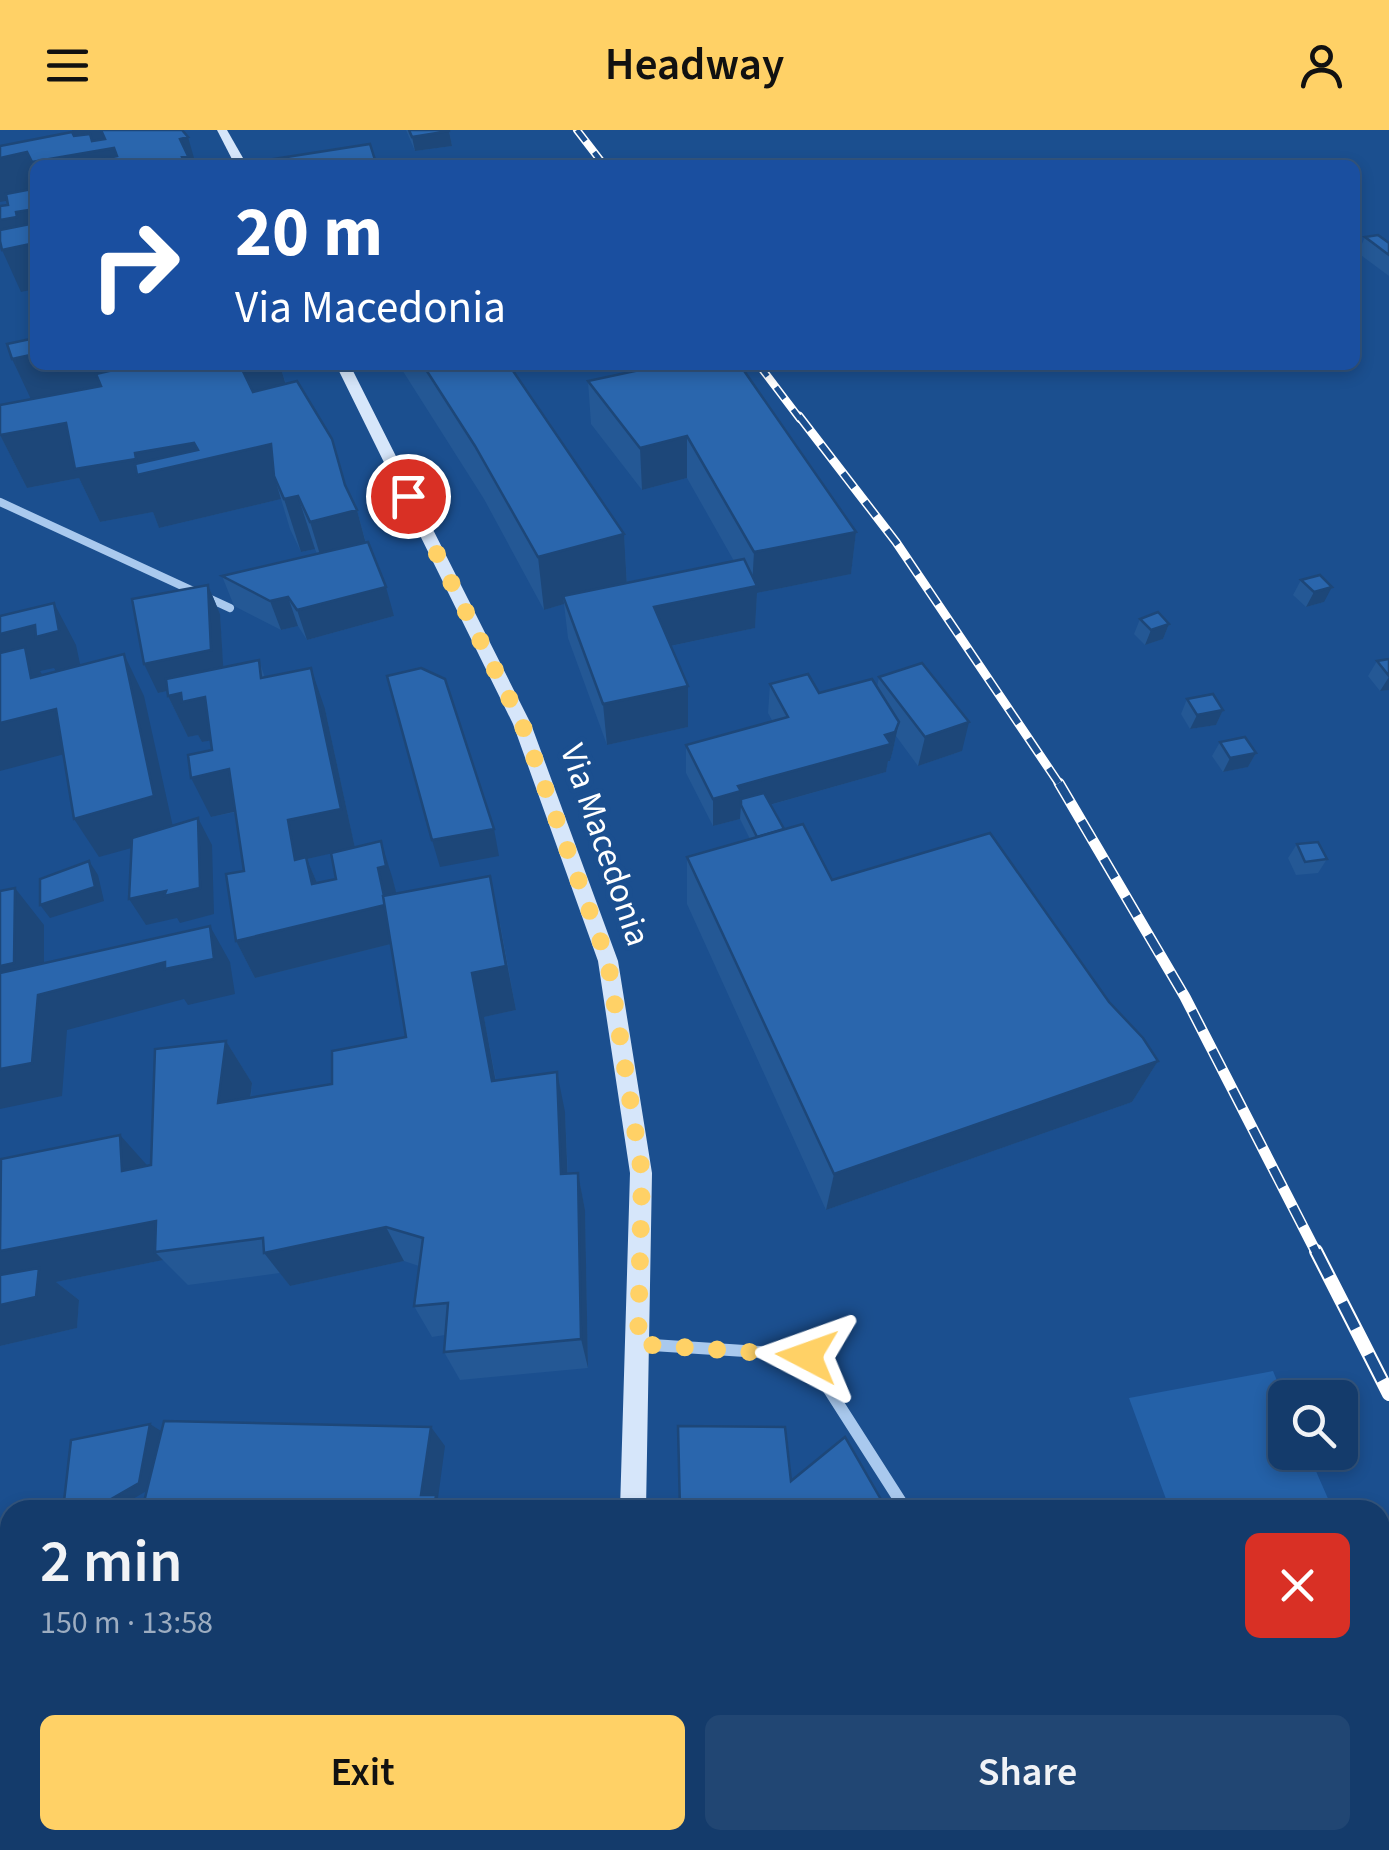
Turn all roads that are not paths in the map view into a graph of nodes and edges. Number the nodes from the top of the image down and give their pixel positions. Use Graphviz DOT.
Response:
graph roads {
  1 [pos="222,130"];
  2 [pos="238,160"];
  3 [pos="345,370"];
  4 [pos="0,502"];
  5 [pos="230,608"];
  6 [pos="638,1344"];
  7 [pos="633,1500"];
  8 [pos="900,1500"];
  1 -- 2 [label="main road"];
  3 -- 6 [label="main road, Via Macedonia"];
  4 -- 5 [label="street"];
  6 -- 7 [label="main road, Via Macedonia"];
  6 -- 8 [label="street"];
}
